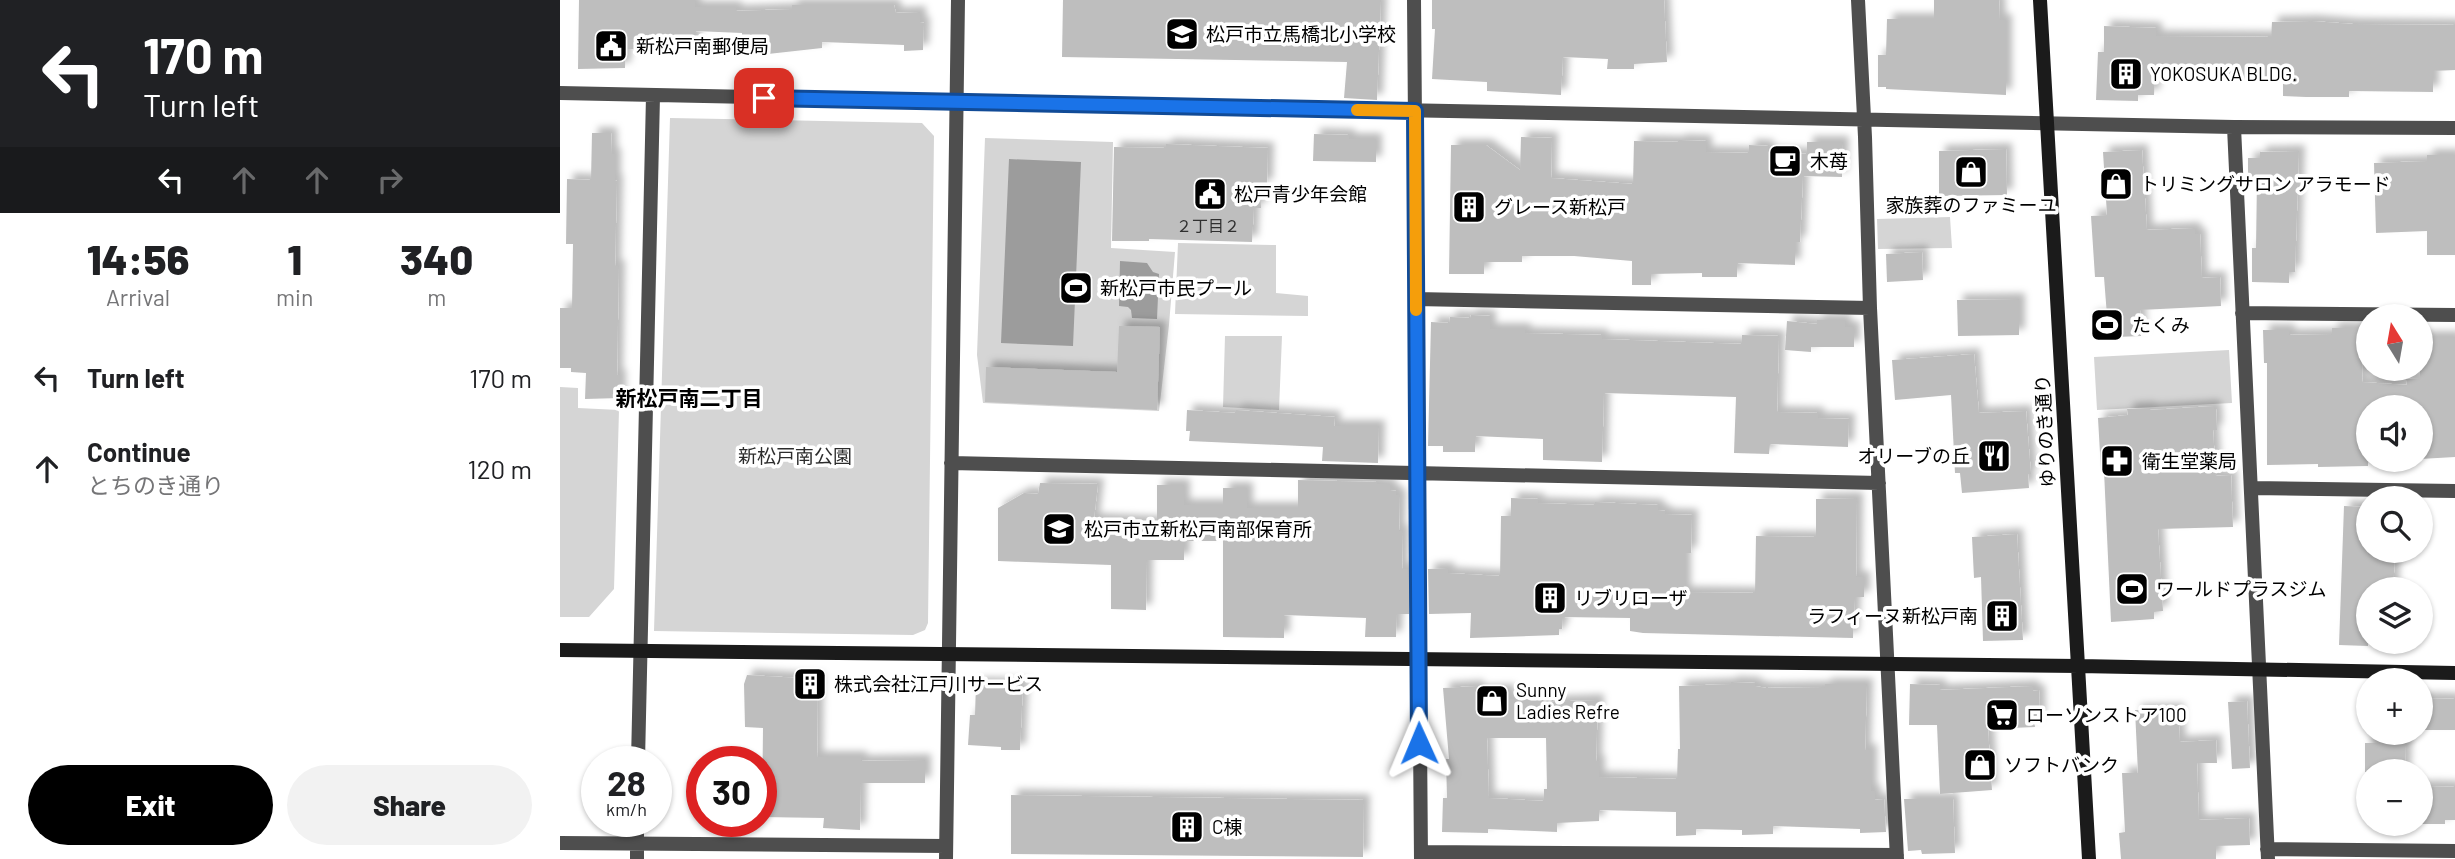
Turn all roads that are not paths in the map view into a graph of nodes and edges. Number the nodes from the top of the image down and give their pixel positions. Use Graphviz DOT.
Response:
graph roads {
  1 [pos="958,0"];
  2 [pos="1414,0"];
  3 [pos="1858,0"];
  4 [pos="2040,0"];
  5 [pos="560,93"];
  6 [pos="653,96"];
  7 [pos="957,102"];
  8 [pos="1415,111"];
  9 [pos="1864,120"];
  10 [pos="2047,123"];
  11 [pos="2234,127"];
  12 [pos="2455,128"];
  13 [pos="1416,299"];
  14 [pos="1870,308"];
  15 [pos="2242,313"];
  16 [pos="2455,315"];
  17 [pos="951,463"];
  18 [pos="1419,473"];
  19 [pos="1879,483"];
  20 [pos="2252,488"];
  21 [pos="2455,491"];
  22 [pos="560,650"];
  23 [pos="640,651"];
  24 [pos="949,654"];
  25 [pos="1418,659"];
  26 [pos="1888,665"];
  27 [pos="2078,666"];
  28 [pos="2259,670"];
  29 [pos="2455,673"];
  30 [pos="638,746"];
  31 [pos="560,843"];
  32 [pos="2455,851"];
  33 [pos="637,852"];
  34 [pos="946,852"];
  35 [pos="2267,854"];
  36 [pos="1421,856"];
  37 [pos="1897,857"];
  38 [pos="2089,859"];
  1 -- 7 [label="street"];
  2 -- 8 [label="street"];
  3 -- 9 [label="street"];
  4 -- 10 [label="street, ゆりのき通り"];
  5 -- 6 [label="street"];
  6 -- 7 [label="street"];
  6 -- 23 [label="street"];
  7 -- 8 [label="street"];
  7 -- 17 [label="street"];
  8 -- 9 [label="street"];
  8 -- 13 [label="street"];
  9 -- 10 [label="street"];
  9 -- 14 [label="street"];
  10 -- 11 [label="street"];
  10 -- 27 [label="street, ゆりのき通り"];
  11 -- 12 [label="street"];
  11 -- 15 [label="street"];
  13 -- 14 [label="street"];
  13 -- 18 [label="street"];
  14 -- 19 [label="street"];
  15 -- 16 [label="street"];
  15 -- 20 [label="street"];
  17 -- 18 [label="street"];
  17 -- 24 [label="street"];
  18 -- 19 [label="street"];
  18 -- 25 [label="street"];
  19 -- 26 [label="street"];
  20 -- 21 [label="street"];
  20 -- 28 [label="street"];
  22 -- 23 [label="street"];
  23 -- 24 [label="street"];
  23 -- 30 [label="street"];
  24 -- 25 [label="street"];
  24 -- 34 [label="street"];
  25 -- 26 [label="street"];
  25 -- 36 [label="street"];
  26 -- 27 [label="street"];
  26 -- 37 [label="street"];
  27 -- 28 [label="street"];
  27 -- 38 [label="street, ゆりのき通り"];
  28 -- 29 [label="street"];
  28 -- 35 [label="street"];
  31 -- 33 [label="street"];
  32 -- 35 [label="street"];
  33 -- 34 [label="street"];
  36 -- 37 [label="street"];
}
